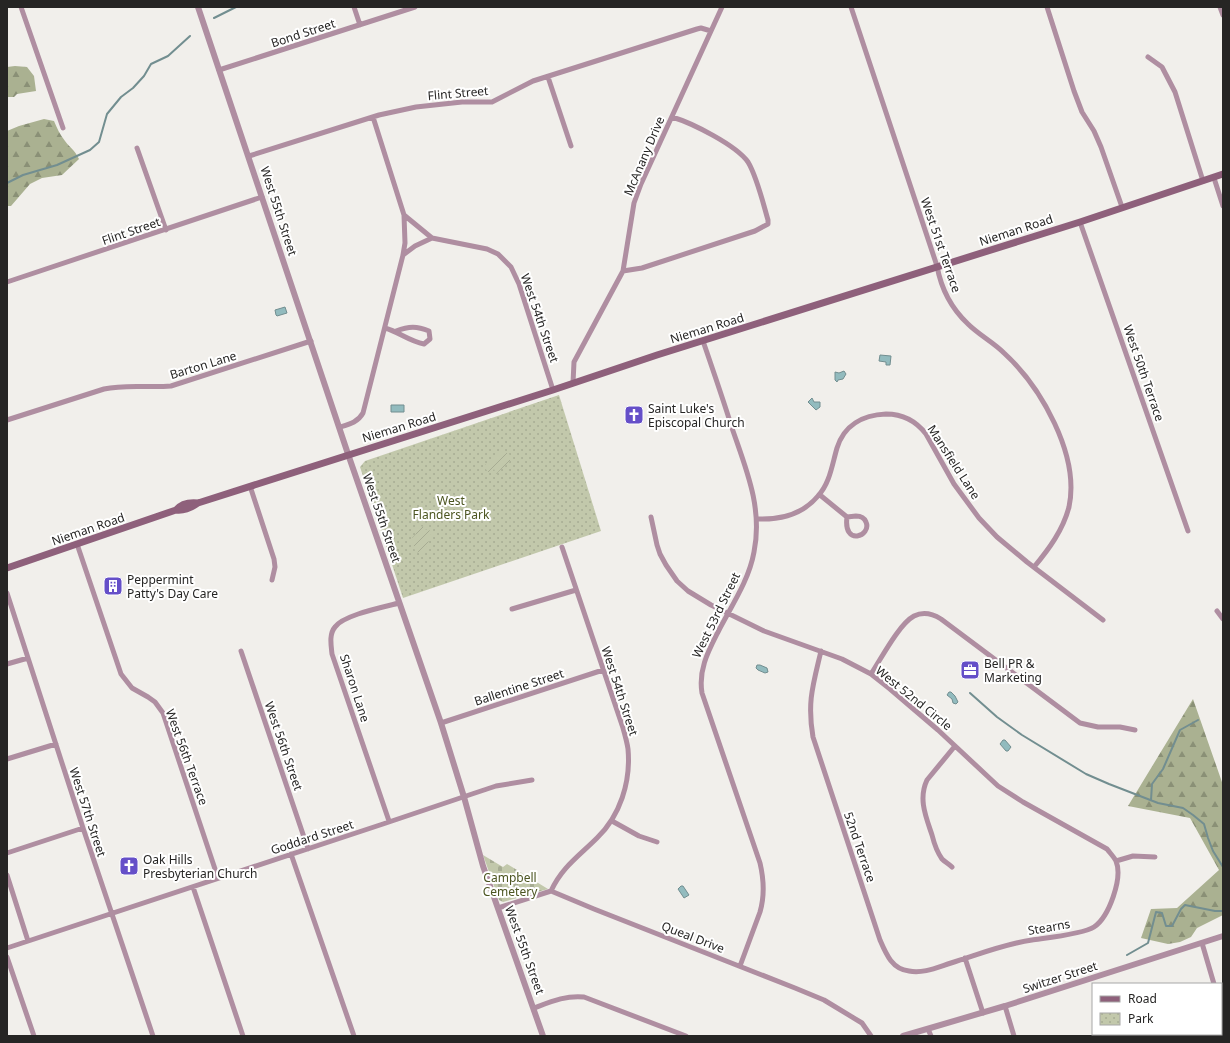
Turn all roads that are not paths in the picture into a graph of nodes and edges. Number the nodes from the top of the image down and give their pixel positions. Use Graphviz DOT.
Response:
graph roads {
  1 [pos="22,7"];
  2 [pos="198,7"];
  3 [pos="354,7"];
  4 [pos="415,7"];
  5 [pos="722,7"];
  6 [pos="851,7"];
  7 [pos="1046,7"];
  8 [pos="1220,7"];
  9 [pos="1223,15"];
  10 [pos="360,25"];
  11 [pos="711,31"];
  12 [pos="1148,57"];
  13 [pos="219,70"];
  14 [pos="548,77"];
  15 [pos="374,117"];
  16 [pos="672,117"];
  17 [pos="63,128"];
  18 [pos="571,146"];
  19 [pos="137,148"];
  20 [pos="249,156"];
  21 [pos="1223,174"];
  22 [pos="1214,178"];
  23 [pos="1203,181"];
  24 [pos="262,197"];
  25 [pos="1223,206"];
  26 [pos="1122,207"];
  27 [pos="404,215"];
  28 [pos="1080,222"];
  29 [pos="166,230"];
  30 [pos="432,238"];
  31 [pos="403,254"];
  32 [pos="937,266"];
  33 [pos="623,271"];
  34 [pos="7,282"];
  35 [pos="385,328"];
  36 [pos="396,331"];
  37 [pos="311,341"];
  38 [pos="703,341"];
  39 [pos="573,383"];
  40 [pos="553,390"];
  41 [pos="7,420"];
  42 [pos="340,427"];
  43 [pos="348,454"];
  44 [pos="250,486"];
  45 [pos="820,495"];
  46 [pos="651,517"];
  47 [pos="847,517"];
  48 [pos="757,519"];
  49 [pos="1188,531"];
  50 [pos="77,544"];
  51 [pos="562,547"];
  52 [pos="1034,567"];
  53 [pos="7,568"];
  54 [pos="272,580"];
  55 [pos="576,590"];
  56 [pos="7,593"];
  57 [pos="399,603"];
  58 [pos="512,609"];
  59 [pos="1217,611"];
  60 [pos="728,614"];
  61 [pos="1223,619"];
  62 [pos="1103,620"];
  63 [pos="241,651"];
  64 [pos="821,651"];
  65 [pos="28,658"];
  66 [pos="7,664"];
  67 [pos="603,670"];
  68 [pos="871,674"];
  69 [pos="441,723"];
  70 [pos="1135,730"];
  71 [pos="56,744"];
  72 [pos="955,746"];
  73 [pos="7,759"];
  74 [pos="532,780"];
  75 [pos="464,797"];
  76 [pos="389,821"];
  77 [pos="612,821"];
  78 [pos="83,828"];
  79 [pos="657,842"];
  80 [pos="308,848"];
  81 [pos="7,853"];
  82 [pos="291,854"];
  83 [pos="1155,857"];
  84 [pos="1116,861"];
  85 [pos="952,867"];
  86 [pos="7,875"];
  87 [pos="218,878"];
  88 [pos="193,886"];
  89 [pos="551,891"];
  90 [pos="498,908"];
  91 [pos="112,913"];
  92 [pos="1223,936"];
  93 [pos="28,941"];
  94 [pos="1202,943"];
  95 [pos="7,948"];
  96 [pos="7,957"];
  97 [pos="965,958"];
  98 [pos="740,966"];
  99 [pos="899,968"];
  100 [pos="1214,983"];
  101 [pos="1005,1006"];
  102 [pos="534,1008"];
  103 [pos="983,1013"];
  104 [pos="928,1029"];
  105 [pos="34,1036"];
  106 [pos="153,1036"];
  107 [pos="243,1036"];
  108 [pos="354,1036"];
  109 [pos="544,1036"];
  110 [pos="686,1036"];
  111 [pos="871,1036"];
  112 [pos="903,1036"];
  113 [pos="931,1036"];
  114 [pos="1014,1036"];
  1 -- 17 [label="street"];
  2 -- 13 [label="street, West 55th Street"];
  3 -- 10 [label="street"];
  4 -- 10 [label="street, Bond Street"];
  5 -- 11 [label="street, McAnany Drive"];
  6 -- 32 [label="street, West 51st Terrace"];
  7 -- 26 [label="street"];
  8 -- 9 [label="street"];
  10 -- 13 [label="street, Bond Street"];
  11 -- 14 [label="street, Flint Street"];
  11 -- 16 [label="street, McAnany Drive"];
  12 -- 23 [label="street"];
  13 -- 20 [label="street, West 55th Street"];
  14 -- 15 [label="street, Flint Street"];
  14 -- 18 [label="street"];
  15 -- 20 [label="street, Flint Street"];
  15 -- 27 [label="street"];
  16 -- 33 [label="street, McAnany Drive"];
  16 -- 33 [label="street"];
  19 -- 29 [label="street"];
  20 -- 24 [label="street, West 55th Street"];
  21 -- 22 [label="main road, Nieman Road"];
  22 -- 23 [label="main road, Nieman Road"];
  22 -- 25 [label="street"];
  23 -- 26 [label="main road, Nieman Road"];
  24 -- 29 [label="street, Flint Street"];
  24 -- 37 [label="street, West 55th Street"];
  26 -- 28 [label="main road, Nieman Road"];
  27 -- 30 [label="street, West 54th Street"];
  27 -- 31 [label="street"];
  28 -- 32 [label="main road, Nieman Road"];
  28 -- 49 [label="street, West 50th Terrace"];
  29 -- 34 [label="street, Flint Street"];
  30 -- 31 [label="street"];
  30 -- 40 [label="street, West 54th Street"];
  31 -- 35 [label="street"];
  32 -- 38 [label="main road, Nieman Road"];
  32 -- 52 [label="street, West 51st Terrace"];
  33 -- 39 [label="street, McAnany Drive"];
  35 -- 36 [label="street"];
  35 -- 42 [label="street"];
  36 -- 36 [label="street"];
  37 -- 41 [label="street, Barton Lane"];
  37 -- 42 [label="street, West 55th Street"];
  38 -- 39 [label="main road, Nieman Road"];
  38 -- 48 [label="street, West 53rd Street"];
  39 -- 40 [label="main road, Nieman Road"];
  40 -- 43 [label="main road, Nieman Road"];
  42 -- 43 [label="street, West 55th Street"];
  43 -- 44 [label="main road, Nieman Road"];
  43 -- 57 [label="street, West 55th Street"];
  44 -- 50 [label="main road, Nieman Road"];
  44 -- 54 [label="street"];
  45 -- 47 [label="street"];
  45 -- 48 [label="street, Mansfield Lane"];
  45 -- 52 [label="street, Mansfield Lane"];
  46 -- 60 [label="street, West 52nd Circle"];
  47 -- 47 [label="street"];
  48 -- 60 [label="street, West 53rd Street"];
  50 -- 53 [label="main road, Nieman Road"];
  50 -- 87 [label="street, West 56th Terrace"];
  51 -- 55 [label="street, West 54th Street"];
  52 -- 62 [label="street, Mansfield Lane"];
  55 -- 58 [label="street"];
  55 -- 67 [label="street, West 54th Street"];
  56 -- 65 [label="street, West 57th Street"];
  57 -- 69 [label="street, West 55th Street"];
  57 -- 76 [label="street, Sharon Lane"];
  59 -- 61 [label="street"];
  60 -- 64 [label="street, West 52nd Circle"];
  60 -- 98 [label="street, West 53rd Street"];
  63 -- 80 [label="street, West 56th Street"];
  64 -- 68 [label="street, West 52nd Circle"];
  64 -- 99 [label="street, 52nd Terrace"];
  65 -- 66 [label="street"];
  65 -- 71 [label="street, West 57th Street"];
  67 -- 69 [label="street, Ballentine Street"];
  67 -- 77 [label="street, West 54th Street"];
  68 -- 70 [label="street"];
  68 -- 72 [label="street, West 52nd Circle"];
  69 -- 75 [label="street, West 55th Street"];
  71 -- 73 [label="street"];
  71 -- 78 [label="street, West 57th Street"];
  72 -- 84 [label="street, West 52nd Circle"];
  72 -- 85 [label="street"];
  74 -- 75 [label="street, Goddard Street"];
  75 -- 76 [label="street, Goddard Street"];
  75 -- 90 [label="street, West 55th Street"];
  76 -- 80 [label="street, Goddard Street"];
  77 -- 79 [label="street"];
  77 -- 89 [label="street, West 54th Street"];
  78 -- 81 [label="street"];
  78 -- 91 [label="street, West 57th Street"];
  80 -- 82 [label="street, Goddard Street"];
  82 -- 87 [label="street, Goddard Street"];
  82 -- 108 [label="street"];
  83 -- 84 [label="street"];
  84 -- 97 [label="street, Stearns"];
  86 -- 93 [label="street"];
  87 -- 88 [label="street, Goddard Street"];
  88 -- 91 [label="street, Goddard Street"];
  88 -- 107 [label="street"];
  89 -- 90 [label="street"];
  89 -- 98 [label="street, Queal Drive"];
  90 -- 102 [label="street, West 55th Street"];
  91 -- 93 [label="street, Goddard Street"];
  91 -- 106 [label="street, West 57th Street"];
  92 -- 94 [label="street, Switzer Street"];
  93 -- 95 [label="street, Goddard Street"];
  94 -- 100 [label="street"];
  94 -- 101 [label="street, Switzer Street"];
  96 -- 105 [label="street"];
  97 -- 99 [label="street, Stearns"];
  97 -- 103 [label="street"];
  98 -- 111 [label="street, Queal Drive"];
  101 -- 103 [label="street, Switzer Street"];
  101 -- 114 [label="street"];
  102 -- 109 [label="street, West 55th Street"];
  102 -- 110 [label="street"];
  103 -- 104 [label="street, Switzer Street"];
  104 -- 112 [label="street, Switzer Street"];
  104 -- 113 [label="street"];
}
